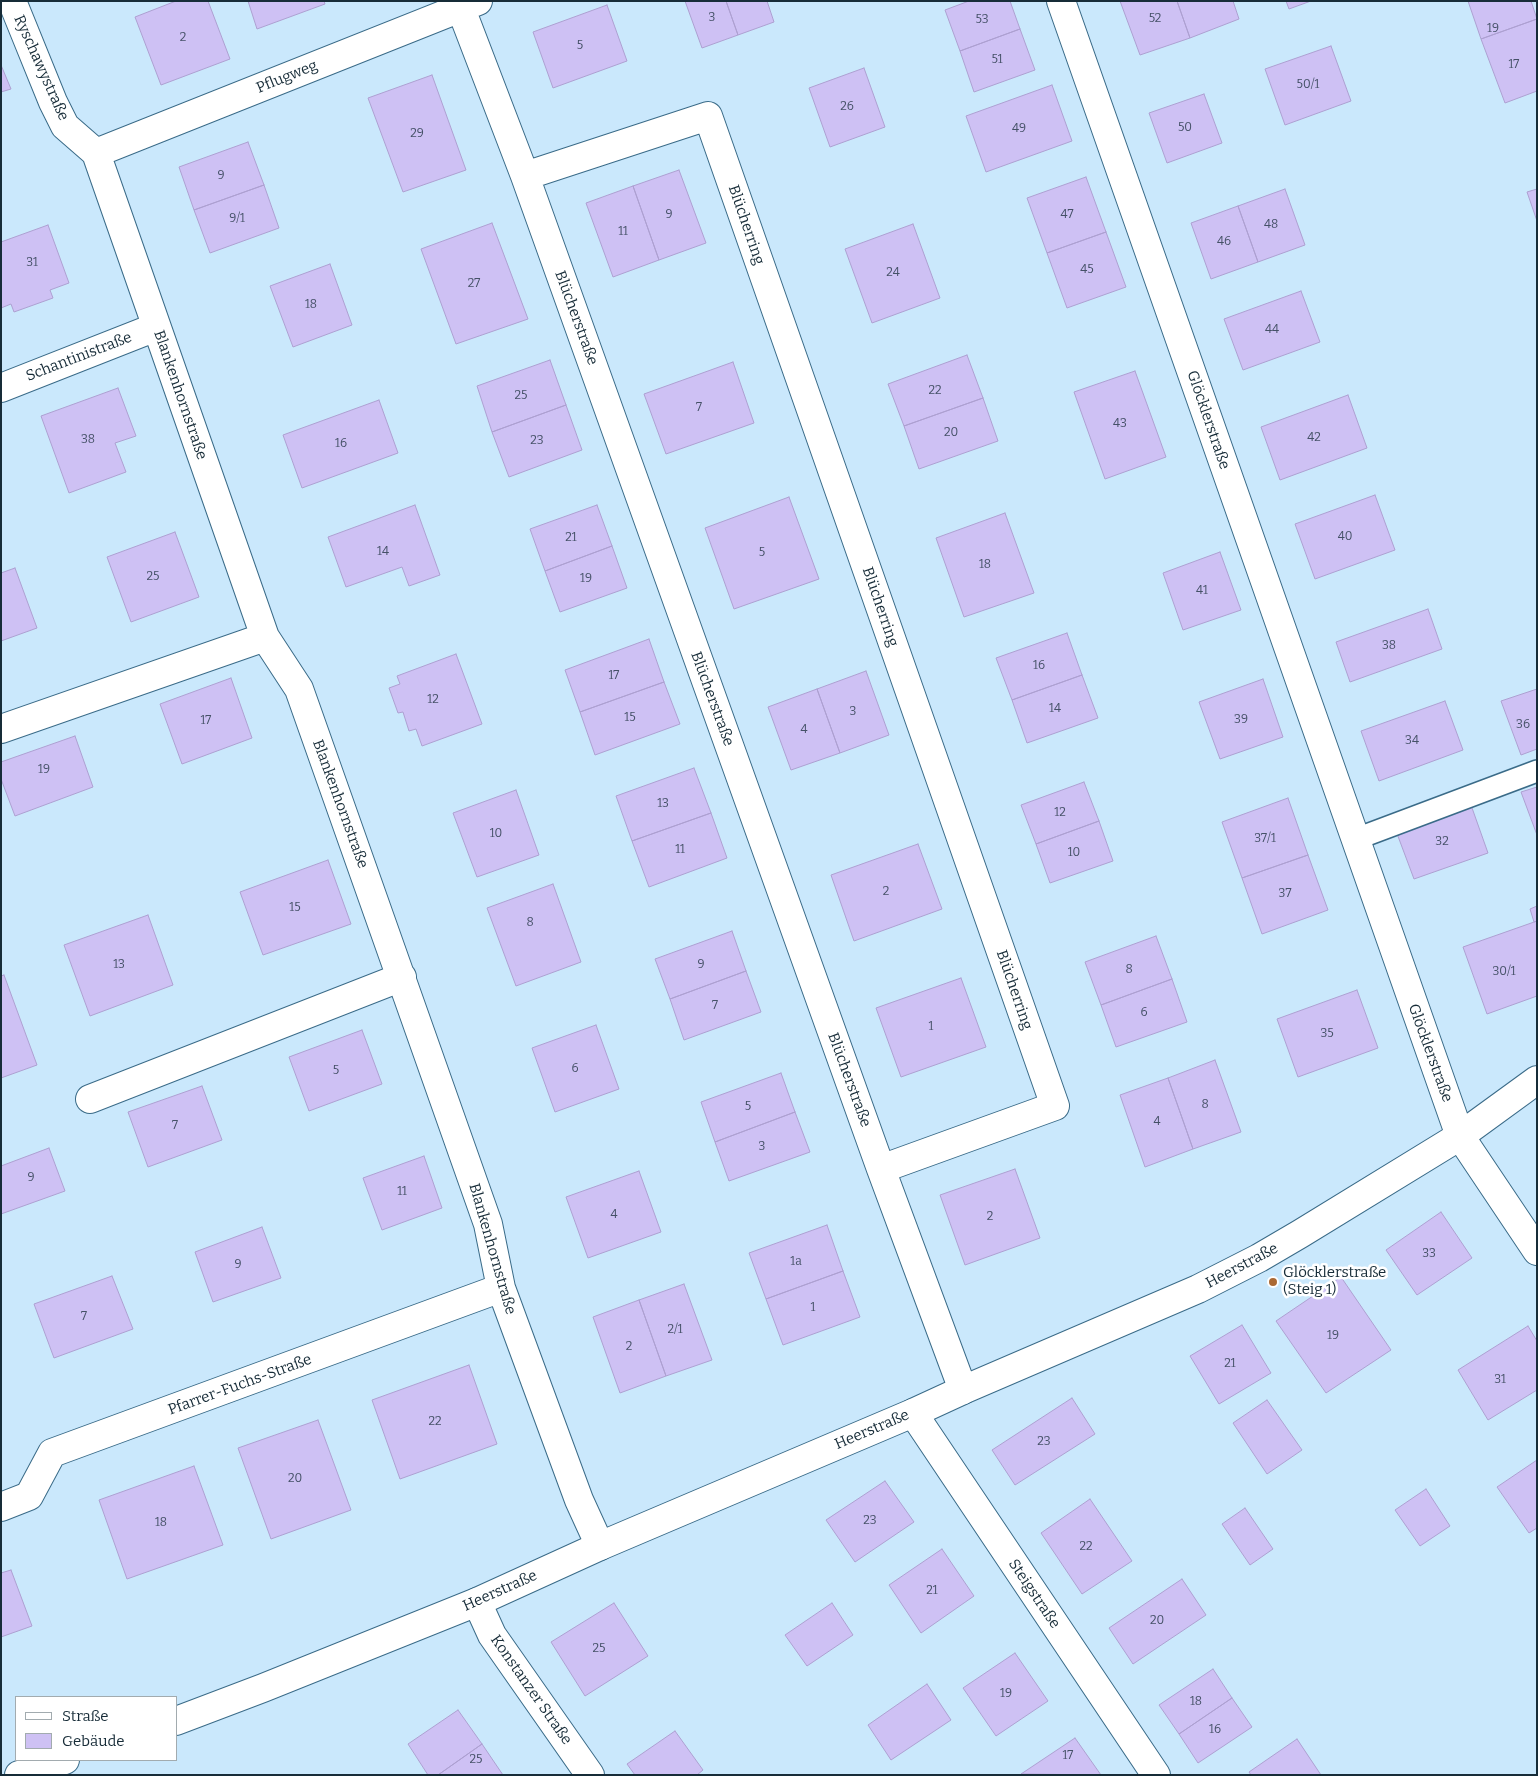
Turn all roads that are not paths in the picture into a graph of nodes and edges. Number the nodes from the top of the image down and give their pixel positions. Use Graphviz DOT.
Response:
graph roads {
  1 [pos="12,1"];
  2 [pos="1061,1"];
  3 [pos="465,4"];
  4 [pos="96,153"];
  5 [pos="525,176"];
  6 [pos="156,327"];
  7 [pos="1,388"];
  8 [pos="265,637"];
  9 [pos="1,729"];
  10 [pos="1537,771"];
  11 [pos="1356,839"];
  12 [pos="402,977"];
  13 [pos="1537,1080"];
  14 [pos="90,1099"];
  15 [pos="1460,1136"];
  16 [pos="881,1169"];
  17 [pos="1537,1252"];
  18 [pos="501,1288"];
  19 [pos="963,1390"];
  20 [pos="913,1413"];
  21 [pos="1,1507"];
  22 [pos="600,1546"];
  23 [pos="476,1602"];
  24 [pos="178,1720"];
  25 [pos="62,1761"];
  26 [pos="20,1775"];
  27 [pos="590,1775"];
  28 [pos="1156,1775"];
  1 -- 4 [label="street, Ryschawystraße"];
  2 -- 11 [label="street, Glöcklerstraße"];
  3 -- 4 [label="street, Pflugweg"];
  3 -- 5 [label="street, Blücherstraße"];
  4 -- 6 [label="street, Blankenhornstraße"];
  5 -- 16 [label="street, Blücherstraße"];
  5 -- 16 [label="street, Blücherring"];
  6 -- 7 [label="street, Schantinistraße"];
  6 -- 8 [label="street, Blankenhornstraße"];
  8 -- 9 [label="street"];
  8 -- 12 [label="street, Blankenhornstraße"];
  10 -- 11 [label="lane"];
  11 -- 15 [label="street, Glöcklerstraße"];
  12 -- 14 [label="street"];
  12 -- 18 [label="street, Blankenhornstraße"];
  13 -- 15 [label="street, Heerstraße"];
  15 -- 17 [label="street, Glöcklerstraße"];
  15 -- 19 [label="street, Heerstraße"];
  16 -- 19 [label="street, Blücherstraße"];
  18 -- 21 [label="street, Pfarrer-Fuchs-Straße"];
  18 -- 22 [label="street, Blankenhornstraße"];
  19 -- 20 [label="street, Heerstraße"];
  20 -- 22 [label="street, Heerstraße"];
  20 -- 28 [label="street, Steigstraße"];
  22 -- 23 [label="street, Heerstraße"];
  23 -- 24 [label="street, Heerstraße"];
  23 -- 27 [label="street, Konstanzer Straße"];
  25 -- 26 [label="street"];
}
